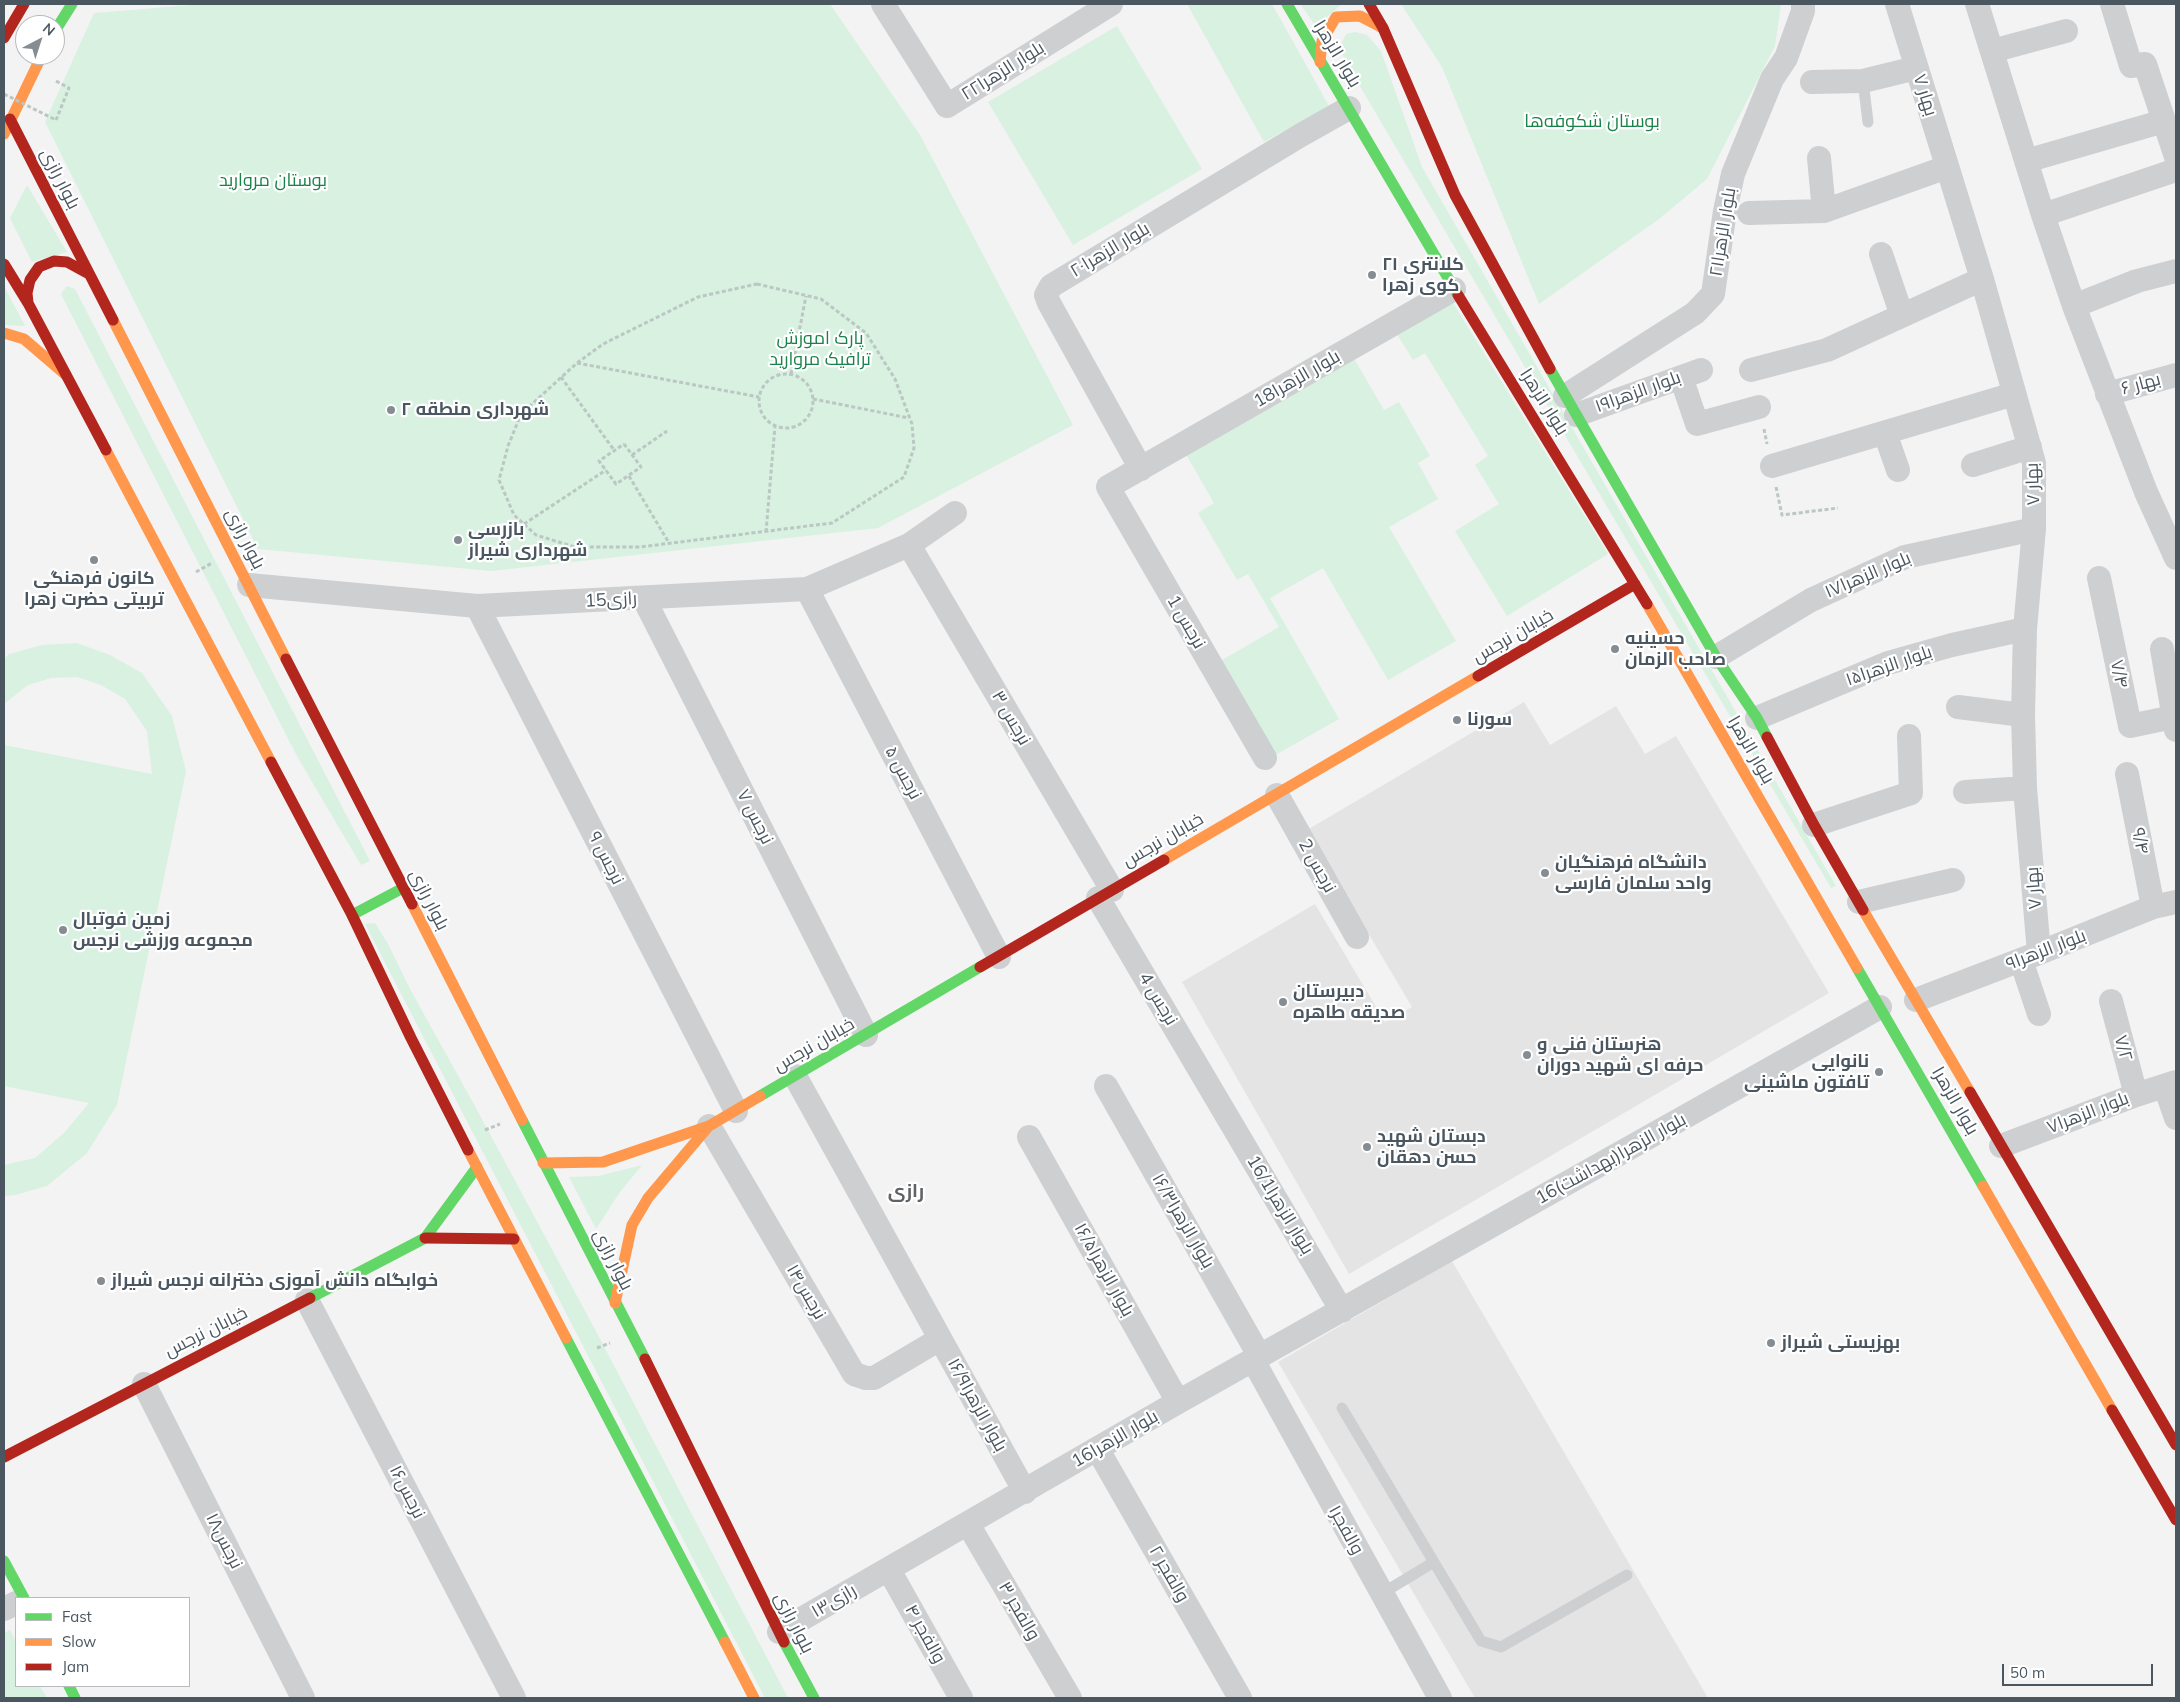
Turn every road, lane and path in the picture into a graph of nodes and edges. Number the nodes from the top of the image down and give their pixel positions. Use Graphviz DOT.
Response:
graph roads {
  1 [pos="24,4"];
  2 [pos="72,4"];
  3 [pos="883,4"];
  4 [pos="1111,4"];
  5 [pos="1287,4"];
  6 [pos="1369,4"];
  7 [pos="1803,4"];
  8 [pos="1896,4"];
  9 [pos="1977,4"];
  10 [pos="2112,4"];
  11 [pos="65,15"];
  12 [pos="1383,28"];
  13 [pos="2066,31"];
  14 [pos="4,38"];
  15 [pos="1992,51"];
  16 [pos="1320,62"];
  17 [pos="37,65"];
  18 [pos="1916,68"];
  19 [pos="1863,81"];
  20 [pos="1812,82"];
  21 [pos="69,88"];
  22 [pos="4,94"];
  23 [pos="1349,108"];
  24 [pos="10,119"];
  25 [pos="2164,121"];
  26 [pos="1868,122"];
  27 [pos="4,134"];
  28 [pos="2176,157"];
  29 [pos="1820,158"];
  30 [pos="2026,161"];
  31 [pos="1947,167"];
  32 [pos="2176,170"];
  33 [pos="1824,211"];
  34 [pos="1749,213"];
  35 [pos="2043,215"];
  36 [pos="1881,254"];
  37 [pos="4,264"];
  38 [pos="2176,271"];
  39 [pos="89,274"];
  40 [pos="1982,279"];
  41 [pos="1454,289"];
  42 [pos="806,296"];
  43 [pos="28,303"];
  44 [pos="2074,306"];
  45 [pos="1902,316"];
  46 [pos="4,333"];
  47 [pos="577,363"];
  48 [pos="1751,370"];
  49 [pos="791,374"];
  50 [pos="66,375"];
  51 [pos="2176,376"];
  52 [pos="561,377"];
  53 [pos="2014,394"];
  54 [pos="2107,394"];
  55 [pos="759,397"];
  56 [pos="813,399"];
  57 [pos="1570,406"];
  58 [pos="1760,408"];
  59 [pos="909,418"];
  60 [pos="775,426"];
  61 [pos="667,431"];
  62 [pos="1885,433"];
  63 [pos="2030,447"];
  64 [pos="614,450"];
  65 [pos="632,455"];
  66 [pos="1972,465"];
  67 [pos="1772,466"];
  68 [pos="1141,469"];
  69 [pos="606,470"];
  70 [pos="1898,470"];
  71 [pos="629,476"];
  72 [pos="1108,487"];
  73 [pos="955,513"];
  74 [pos="524,524"];
  75 [pos="2034,529"];
  76 [pos="766,532"];
  77 [pos="669,543"];
  78 [pos="909,545"];
  79 [pos="232,552"];
  80 [pos="2176,558"];
  81 [pos="2099,578"];
  82 [pos="176,583"];
  83 [pos="1635,584"];
  84 [pos="248,585"];
  85 [pos="806,589"];
  86 [pos="644,599"];
  87 [pos="477,606"];
  88 [pos="2025,629"];
  89 [pos="2167,652"];
  90 [pos="1716,657"];
  91 [pos="1958,707"];
  92 [pos="2023,715"];
  93 [pos="1757,718"];
  94 [pos="2175,723"];
  95 [pos="1909,736"];
  96 [pos="1264,758"];
  97 [pos="2126,774"];
  98 [pos="2025,788"];
  99 [pos="1965,792"];
  100 [pos="1277,795"];
  101 [pos="1814,825"];
  102 [pos="1953,880"];
  103 [pos="403,888"];
  104 [pos="1851,893"];
  105 [pos="1105,894"];
  106 [pos="2176,902"];
  107 [pos="2153,907"];
  108 [pos="352,915"];
  109 [pos="1357,937"];
  110 [pos="999,956"];
  111 [pos="2030,957"];
  112 [pos="1916,1000"];
  113 [pos="2111,1001"];
  114 [pos="1880,1007"];
  115 [pos="2039,1014"];
  116 [pos="866,1034"];
  117 [pos="795,1076"];
  118 [pos="2171,1084"];
  119 [pos="1106,1086"];
  120 [pos="2136,1095"];
  121 [pos="1218,1100"];
  122 [pos="736,1110"];
  123 [pos="519,1116"];
  124 [pos="2176,1118"];
  125 [pos="709,1126"];
  126 [pos="1029,1137"];
  127 [pos="464,1140"];
  128 [pos="2001,1146"];
  129 [pos="543,1163"];
  130 [pos="477,1167"];
  131 [pos="425,1238"];
  132 [pos="514,1239"];
  133 [pos="307,1300"];
  134 [pos="615,1302"];
  135 [pos="1342,1311"];
  136 [pos="934,1329"];
  137 [pos="632,1334"];
  138 [pos="576,1357"];
  139 [pos="1256,1358"];
  140 [pos="144,1384"];
  141 [pos="1178,1402"];
  142 [pos="1342,1408"];
  143 [pos="2176,1444"];
  144 [pos="1098,1450"];
  145 [pos="4,1457"];
  146 [pos="1025,1492"];
  147 [pos="2176,1520"];
  148 [pos="968,1524"];
  149 [pos="4,1561"];
  150 [pos="1434,1562"];
  151 [pos="889,1570"];
  152 [pos="1626,1575"];
  153 [pos="1381,1594"];
  154 [pos="23,1597"];
  155 [pos="779,1632"];
  156 [pos="510,1692"];
  157 [pos="303,1698"];
  158 [pos="754,1698"];
  159 [pos="814,1698"];
  160 [pos="961,1698"];
  161 [pos="1070,1698"];
  162 [pos="1240,1698"];
  163 [pos="1440,1698"];
  1 -- 14 [label="main road"];
  2 -- 11 [label="main road"];
  3 -- 4 [label="street, بلوار الزهرا۲۲"];
  5 -- 16 [label="main road, بلوار الزهرا"];
  6 -- 12 [label="main road, بلوار الزهرا"];
  7 -- 57 [label="street, بلوار الزهرا۲۱"];
  8 -- 18 [label="street, بهار ۷"];
  9 -- 15 [label="street"];
  10 -- 25 [label="street"];
  12 -- 16 [label="main road"];
  12 -- 57 [label="main road, بلوار الزهرا"];
  13 -- 15 [label="street"];
  15 -- 30 [label="street"];
  16 -- 23 [label="main road, بلوار الزهرا"];
  17 -- 24 [label="main road"];
  18 -- 19 [label="street"];
  18 -- 31 [label="street, بهار ۷"];
  19 -- 20 [label="street"];
  19 -- 26 [label="lane"];
  21 -- 22 [label="path, bridge"];
  23 -- 41 [label="main road, بلوار الزهرا"];
  23 -- 68 [label="street, بلوار الزهرا۲۰"];
  24 -- 27 [label="main road"];
  24 -- 39 [label="main road, بلوار رازی"];
  25 -- 28 [label="street"];
  25 -- 30 [label="street"];
  29 -- 33 [label="street"];
  30 -- 35 [label="street"];
  31 -- 33 [label="street"];
  31 -- 40 [label="street, بهار ۷"];
  32 -- 35 [label="street"];
  33 -- 34 [label="street"];
  35 -- 44 [label="street"];
  36 -- 45 [label="street"];
  37 -- 43 [label="main road"];
  38 -- 44 [label="street"];
  39 -- 43 [label="main road"];
  39 -- 79 [label="main road, بلوار رازی"];
  40 -- 45 [label="street"];
  40 -- 53 [label="street, بهار ۷"];
  41 -- 68 [label="street, 18بلوار الزهرا"];
  41 -- 83 [label="main road, بلوار الزهرا"];
  42 -- 47 [label="path"];
  42 -- 49 [label="path"];
  42 -- 59 [label="path"];
  43 -- 50 [label="main road"];
  44 -- 54 [label="street"];
  45 -- 48 [label="street"];
  46 -- 50 [label="main road"];
  47 -- 52 [label="path"];
  47 -- 55 [label="path"];
  49 -- 55 [label="path"];
  49 -- 56 [label="path"];
  50 -- 82 [label="main road"];
  51 -- 54 [label="street, بهار ۶"];
  52 -- 64 [label="path"];
  52 -- 74 [label="path"];
  53 -- 62 [label="street"];
  53 -- 63 [label="street, بهار ۷"];
  54 -- 80 [label="street"];
  55 -- 60 [label="path"];
  56 -- 59 [label="path"];
  56 -- 60 [label="path"];
  57 -- 58 [label="street, بلوار الزهرا۱۹"];
  57 -- 90 [label="main road, بلوار الزهرا"];
  59 -- 76 [label="path"];
  60 -- 76 [label="path"];
  61 -- 65 [label="path"];
  62 -- 67 [label="street"];
  62 -- 70 [label="street"];
  63 -- 66 [label="street"];
  63 -- 75 [label="street, بهار ۷"];
  64 -- 65 [label="path"];
  64 -- 69 [label="path"];
  65 -- 71 [label="path"];
  68 -- 72 [label="street, 18بلوار الزهرا"];
  69 -- 71 [label="path"];
  69 -- 74 [label="path"];
  71 -- 77 [label="path"];
  72 -- 96 [label="street, 1 نرجس"];
  73 -- 78 [label="street, 15رازی"];
  74 -- 77 [label="path"];
  75 -- 88 [label="street, بهار ۷"];
  75 -- 90 [label="street, بلوار الزهرا۱۷"];
  76 -- 77 [label="path"];
  78 -- 85 [label="street, 15رازی"];
  78 -- 105 [label="street, نرجس ۳"];
  79 -- 82 [label="path"];
  79 -- 84 [label="main road, بلوار رازی"];
  81 -- 94 [label="street, ۷/۴"];
  82 -- 108 [label="main road"];
  83 -- 100 [label="main road, خیابان نرجس"];
  83 -- 114 [label="main road, بلوار الزهرا"];
  84 -- 87 [label="street, 15رازی"];
  84 -- 103 [label="main road, بلوار رازی"];
  85 -- 86 [label="street, 15رازی"];
  85 -- 110 [label="street, نرجس ۵"];
  86 -- 87 [label="street, 15رازی"];
  86 -- 116 [label="street, نرجس ۷"];
  87 -- 122 [label="street, نرجس ۹"];
  88 -- 92 [label="street, بهار ۷"];
  88 -- 93 [label="street, بلوار الزهرا۱۵"];
  89 -- 94 [label="street"];
  90 -- 93 [label="main road, بلوار الزهرا"];
  91 -- 92 [label="street"];
  92 -- 98 [label="street, بهار ۷"];
  93 -- 101 [label="main road, بلوار الزهرا"];
  95 -- 101 [label="street"];
  97 -- 107 [label="street, ۹/۴"];
  98 -- 99 [label="street"];
  98 -- 111 [label="street, بهار ۷"];
  100 -- 105 [label="main road, خیابان نرجس"];
  100 -- 109 [label="street, 2 نرجس"];
  101 -- 104 [label="main road, بلوار الزهرا"];
  102 -- 104 [label="street"];
  103 -- 108 [label="main road"];
  103 -- 123 [label="main road, بلوار رازی"];
  104 -- 112 [label="main road, بلوار الزهرا"];
  105 -- 110 [label="main road, خیابان نرجس"];
  105 -- 121 [label="street, 4 نرجس"];
  106 -- 107 [label="street, بلوار الزهرا۹"];
  107 -- 111 [label="street, بلوار الزهرا۹"];
  108 -- 127 [label="main road"];
  110 -- 116 [label="main road, خیابان نرجس"];
  111 -- 112 [label="street, بلوار الزهرا۹"];
  111 -- 115 [label="street, بهار ۷"];
  112 -- 128 [label="main road, بلوار الزهرا"];
  113 -- 120 [label="street, ۷/۲"];
  114 -- 135 [label="street, 16بلوار الزهرا(بهداشت)"];
  114 -- 147 [label="main road, بلوار الزهرا"];
  116 -- 117 [label="main road, خیابان نرجس"];
  117 -- 122 [label="main road, خیابان نرجس"];
  117 -- 136 [label="street, بلوار الزهرا۱۶/۹"];
  118 -- 120 [label="street, بلوار الزهرا۷"];
  118 -- 124 [label="street"];
  119 -- 139 [label="street, بلوار الزهرا۱۶/۳"];
  120 -- 128 [label="street, بلوار الزهرا۷"];
  121 -- 135 [label="street, بلوار الزهرا16/1"];
  122 -- 125 [label="main road, خیابان نرجس"];
  123 -- 127 [label="path"];
  123 -- 129 [label="main road, بلوار رازی"];
  125 -- 129 [label="main road"];
  125 -- 134 [label="main road"];
  125 -- 136 [label="street, نرجس۱۴"];
  126 -- 141 [label="street, بلوار الزهرا۱۶/۵"];
  127 -- 130 [label="main road"];
  128 -- 143 [label="main road, بلوار الزهرا"];
  129 -- 134 [label="main road, بلوار رازی"];
  130 -- 131 [label="main road"];
  130 -- 132 [label="main road"];
  131 -- 132 [label="main road"];
  131 -- 133 [label="main road, خیابان نرجس"];
  132 -- 138 [label="main road"];
  133 -- 140 [label="main road, خیابان نرجس"];
  133 -- 156 [label="street, نرجس۱۶"];
  134 -- 137 [label="main road, بلوار رازی"];
  135 -- 139 [label="street, 16بلوار الزهرا"];
  136 -- 146 [label="street, بلوار الزهرا۱۶/۹"];
  137 -- 138 [label="path"];
  137 -- 155 [label="main road, بلوار رازی"];
  138 -- 158 [label="main road"];
  139 -- 141 [label="street, 16بلوار الزهرا"];
  139 -- 153 [label="street, والفجر۱"];
  140 -- 145 [label="main road, خیابان نرجس"];
  140 -- 157 [label="street, نرجس۱۸"];
  141 -- 144 [label="street, 16بلوار الزهرا"];
  142 -- 150 [label="lane"];
  144 -- 146 [label="street, 16بلوار الزهرا"];
  144 -- 162 [label="street, والفجر ۲"];
  146 -- 148 [label="street, 16بلوار الزهرا"];
  148 -- 151 [label="street, 16بلوار الزهرا"];
  148 -- 161 [label="street, والفجر ۳"];
  149 -- 154 [label="main road"];
  150 -- 152 [label="lane"];
  150 -- 153 [label="lane"];
  151 -- 155 [label="street, رازی۱۳"];
  151 -- 160 [label="street, والفجر ۴"];
  153 -- 163 [label="street, والفجر۱"];
  155 -- 159 [label="main road, بلوار رازی"];
}
